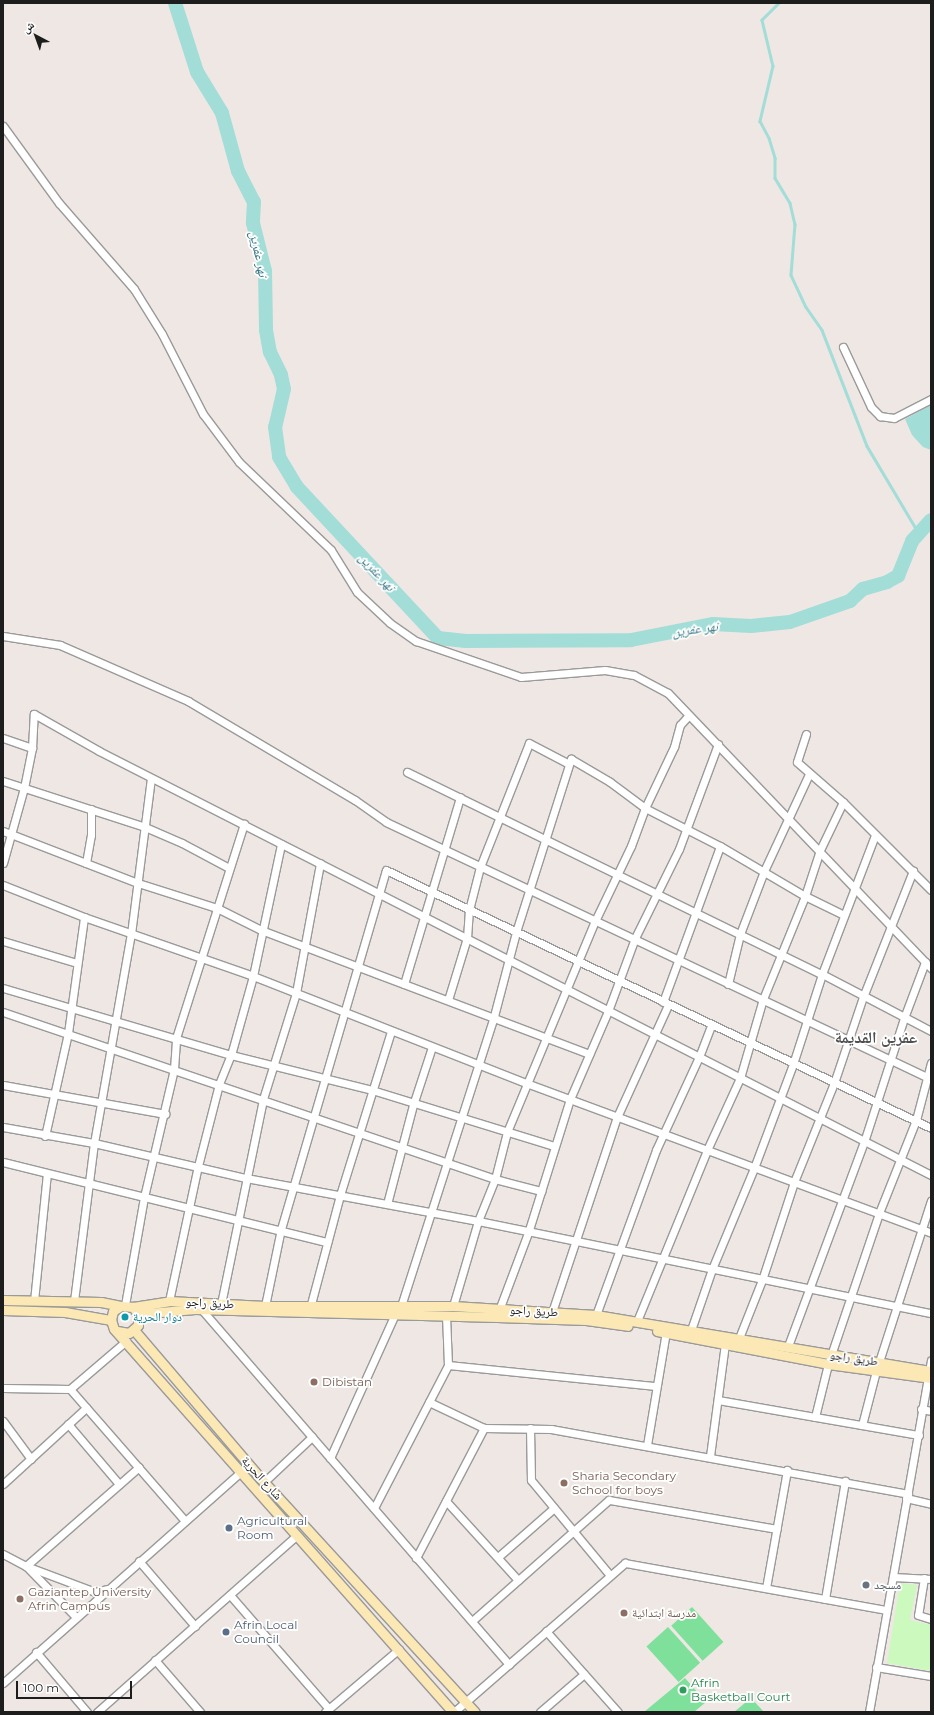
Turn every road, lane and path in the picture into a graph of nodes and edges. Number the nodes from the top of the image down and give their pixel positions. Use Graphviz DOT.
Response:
graph roads {
  1 [pos="3,126"];
  2 [pos="844,347"];
  3 [pos="931,399"];
  4 [pos="3,636"];
  5 [pos="689,715"];
  6 [pos="806,734"];
  7 [pos="3,738"];
  8 [pos="718,744"];
  9 [pos="32,748"];
  10 [pos="569,764"];
  11 [pos="407,772"];
  12 [pos="809,774"];
  13 [pos="151,778"];
  14 [pos="3,781"];
  15 [pos="24,788"];
  16 [pos="460,798"];
  17 [pos="844,802"];
  18 [pos="645,808"];
  19 [pos="92,809"];
  20 [pos="788,817"];
  21 [pos="501,818"];
  22 [pos="244,823"];
  23 [pos="145,827"];
  24 [pos="686,828"];
  25 [pos="3,831"];
  26 [pos="12,834"];
  27 [pos="875,835"];
  28 [pos="546,839"];
  29 [pos="282,844"];
  30 [pos="720,846"];
  31 [pos="444,849"];
  32 [pos="820,850"];
  33 [pos="3,863"];
  34 [pos="86,863"];
  35 [pos="320,863"];
  36 [pos="480,867"];
  37 [pos="229,868"];
  38 [pos="764,871"];
  39 [pos="913,871"];
  40 [pos="617,874"];
  41 [pos="138,883"];
  42 [pos="3,885"];
  43 [pos="855,886"];
  44 [pos="531,890"];
  45 [pos="931,890"];
  46 [pos="432,892"];
  47 [pos="379,894"];
  48 [pos="657,894"];
  49 [pos="805,896"];
  50 [pos="218,908"];
  51 [pos="469,910"];
  52 [pos="696,913"];
  53 [pos="844,915"];
  54 [pos="424,916"];
  55 [pos="84,917"];
  56 [pos="595,920"];
  57 [pos="891,924"];
  58 [pos="261,930"];
  59 [pos="516,932"];
  60 [pos="131,934"];
  61 [pos="740,934"];
  62 [pos="467,938"];
  63 [pos="635,938"];
  64 [pos="3,941"];
  65 [pos="305,946"];
  66 [pos="781,954"];
  67 [pos="679,958"];
  68 [pos="202,959"];
  69 [pos="509,960"];
  70 [pos="578,962"];
  71 [pos="925,962"];
  72 [pos="76,964"];
  73 [pos="358,967"];
  74 [pos="931,968"];
  75 [pos="822,974"];
  76 [pos="253,976"];
  77 [pos="619,981"];
  78 [pos="404,984"];
  79 [pos="728,984"];
  80 [pos="3,988"];
  81 [pos="567,988"];
  82 [pos="296,993"];
  83 [pos="863,997"];
  84 [pos="764,999"];
  85 [pos="448,1000"];
  86 [pos="665,1003"];
  87 [pos="70,1010"];
  88 [pos="608,1011"];
  89 [pos="3,1012"];
  90 [pos="344,1012"];
  91 [pos="494,1016"];
  92 [pos="904,1018"];
  93 [pos="807,1021"];
  94 [pos="116,1022"];
  95 [pos="711,1025"];
  96 [pos="391,1031"];
  97 [pos="931,1031"];
  98 [pos="68,1033"];
  99 [pos="656,1035"];
  100 [pos="548,1037"];
  101 [pos="176,1038"];
  102 [pos="848,1040"];
  103 [pos="751,1042"];
  104 [pos="112,1047"];
  105 [pos="432,1047"];
  106 [pos="589,1054"];
  107 [pos="231,1055"];
  108 [pos="700,1057"];
  109 [pos="890,1060"];
  110 [pos="931,1063"];
  111 [pos="478,1064"];
  112 [pos="793,1064"];
  113 [pos="272,1066"];
  114 [pos="174,1069"];
  115 [pos="326,1077"];
  116 [pos="740,1078"];
  117 [pos="929,1078"];
  118 [pos="526,1083"];
  119 [pos="834,1083"];
  120 [pos="3,1084"];
  121 [pos="219,1084"];
  122 [pos="372,1090"];
  123 [pos="54,1096"];
  124 [pos="263,1099"];
  125 [pos="570,1099"];
  126 [pos="780,1099"];
  127 [pos="102,1103"];
  128 [pos="878,1104"];
  129 [pos="413,1105"];
  130 [pos="165,1114"];
  131 [pos="314,1117"];
  132 [pos="618,1117"];
  133 [pos="461,1119"];
  134 [pos="820,1119"];
  135 [pos="916,1120"];
  136 [pos="3,1127"];
  137 [pos="931,1128"];
  138 [pos="359,1132"];
  139 [pos="507,1132"];
  140 [pos="665,1134"];
  141 [pos="45,1136"];
  142 [pos="864,1142"];
  143 [pos="94,1143"];
  144 [pos="401,1146"];
  145 [pos="554,1146"];
  146 [pos="707,1150"];
  147 [pos="155,1158"];
  148 [pos="901,1159"];
  149 [pos="3,1162"];
  150 [pos="446,1162"];
  151 [pos="198,1166"];
  152 [pos="754,1168"];
  153 [pos="47,1174"];
  154 [pos="931,1175"];
  155 [pos="246,1178"];
  156 [pos="495,1179"];
  157 [pos="794,1182"];
  158 [pos="91,1184"];
  159 [pos="294,1186"];
  160 [pos="541,1191"];
  161 [pos="340,1195"];
  162 [pos="144,1197"];
  163 [pos="841,1200"];
  164 [pos="931,1201"];
  165 [pos="387,1204"];
  166 [pos="188,1208"];
  167 [pos="430,1213"];
  168 [pos="879,1213"];
  169 [pos="237,1220"];
  170 [pos="478,1221"];
  171 [pos="281,1229"];
  172 [pos="922,1229"];
  173 [pos="528,1233"];
  174 [pos="931,1233"];
  175 [pos="327,1242"];
  176 [pos="575,1242"];
  177 [pos="619,1250"];
  178 [pos="662,1259"];
  179 [pos="712,1269"];
  180 [pos="762,1280"];
  181 [pos="808,1287"];
  182 [pos="851,1298"];
  183 [pos="3,1300"];
  184 [pos="34,1301"];
  185 [pos="74,1301"];
  186 [pos="169,1301"];
  187 [pos="221,1304"];
  188 [pos="311,1304"];
  189 [pos="899,1305"];
  190 [pos="265,1306"];
  191 [pos="401,1306"];
  192 [pos="453,1306"];
  193 [pos="129,1308"];
  194 [pos="3,1310"];
  195 [pos="202,1310"];
  196 [pos="499,1310"];
  197 [pos="552,1312"];
  198 [pos="395,1314"];
  199 [pos="596,1314"];
  200 [pos="931,1314"];
  201 [pos="446,1316"];
  202 [pos="111,1320"];
  203 [pos="637,1321"];
  204 [pos="134,1330"];
  205 [pos="691,1330"];
  206 [pos="117,1331"];
  207 [pos="666,1332"];
  208 [pos="739,1338"];
  209 [pos="126,1341"];
  210 [pos="725,1343"];
  211 [pos="788,1346"];
  212 [pos="830,1360"];
  213 [pos="931,1360"];
  214 [pos="881,1362"];
  215 [pos="448,1365"];
  216 [pos="876,1371"];
  217 [pos="929,1374"];
  218 [pos="656,1386"];
  219 [pos="3,1388"];
  220 [pos="70,1389"];
  221 [pos="718,1400"];
  222 [pos="429,1402"];
  223 [pos="86,1408"];
  224 [pos="921,1409"];
  225 [pos="931,1411"];
  226 [pos="815,1417"];
  227 [pos="3,1421"];
  228 [pos="68,1424"];
  229 [pos="862,1425"];
  230 [pos="218,1428"];
  231 [pos="484,1428"];
  232 [pos="530,1428"];
  233 [pos="919,1435"];
  234 [pos="209,1436"];
  235 [pos="312,1437"];
  236 [pos="648,1445"];
  237 [pos="710,1456"];
  238 [pos="330,1458"];
  239 [pos="30,1459"];
  240 [pos="138,1467"];
  241 [pos="787,1470"];
  242 [pos="241,1472"];
  243 [pos="845,1481"];
  244 [pos="264,1482"];
  245 [pos="3,1484"];
  246 [pos="119,1484"];
  247 [pos="907,1496"];
  248 [pos="446,1501"];
  249 [pos="284,1503"];
  250 [pos="931,1504"];
  251 [pos="374,1508"];
  252 [pos="554,1508"];
  253 [pos="276,1510"];
  254 [pos="185,1521"];
  255 [pos="777,1529"];
  256 [pos="574,1531"];
  257 [pos="297,1535"];
  258 [pos="3,1554"];
  259 [pos="416,1558"];
  260 [pos="498,1558"];
  261 [pos="139,1561"];
  262 [pos="26,1566"];
  263 [pos="610,1575"];
  264 [pos="893,1577"];
  265 [pos="927,1579"];
  266 [pos="518,1580"];
  267 [pos="766,1588"];
  268 [pos="107,1589"];
  269 [pos="230,1594"];
  270 [pos="825,1598"];
  271 [pos="885,1610"];
  272 [pos="76,1617"];
  273 [pos="931,1619"];
  274 [pos="472,1621"];
  275 [pos="194,1626"];
  276 [pos="546,1631"];
  277 [pos="399,1649"];
  278 [pos="36,1652"];
  279 [pos="155,1660"];
  280 [pos="509,1664"];
  281 [pos="876,1667"];
  282 [pos="584,1674"];
  283 [pos="931,1676"];
  284 [pos="3,1683"];
  285 [pos="466,1702"];
  286 [pos="327,1710"];
  287 [pos="87,1712"];
  288 [pos="97,1712"];
  289 [pos="200,1712"];
  290 [pos="454,1712"];
  291 [pos="475,1712"];
  292 [pos="540,1712"];
  293 [pos="618,1712"];
  294 [pos="869,1712"];
  1 -- 5 [label="street"];
  2 -- 3 [label="street"];
  4 -- 31 [label="street"];
  5 -- 8 [label="street"];
  5 -- 18 [label="street"];
  6 -- 12 [label="street"];
  7 -- 9 [label="street"];
  8 -- 20 [label="street"];
  8 -- 24 [label="street"];
  9 -- 13 [label="street"];
  9 -- 15 [label="street"];
  10 -- 18 [label="street"];
  10 -- 21 [label="street"];
  10 -- 28 [label="street"];
  11 -- 16 [label="street"];
  12 -- 17 [label="street"];
  12 -- 20 [label="street"];
  13 -- 22 [label="street"];
  13 -- 23 [label="street"];
  14 -- 15 [label="street"];
  15 -- 19 [label="street"];
  15 -- 26 [label="street"];
  16 -- 21 [label="street"];
  16 -- 31 [label="street"];
  17 -- 27 [label="street"];
  17 -- 32 [label="street"];
  18 -- 24 [label="street"];
  18 -- 40 [label="street"];
  19 -- 23 [label="street"];
  19 -- 34 [label="street"];
  20 -- 32 [label="street"];
  20 -- 38 [label="street"];
  21 -- 28 [label="street"];
  21 -- 36 [label="street"];
  22 -- 29 [label="street"];
  22 -- 37 [label="street"];
  23 -- 37 [label="street"];
  23 -- 41 [label="street"];
  24 -- 30 [label="street"];
  24 -- 48 [label="street"];
  25 -- 26 [label="street"];
  26 -- 33 [label="street"];
  26 -- 34 [label="street"];
  27 -- 39 [label="street"];
  27 -- 43 [label="street"];
  28 -- 40 [label="street"];
  28 -- 44 [label="street"];
  29 -- 35 [label="street"];
  29 -- 58 [label="street"];
  30 -- 38 [label="street"];
  30 -- 52 [label="street"];
  31 -- 36 [label="street"];
  31 -- 46 [label="street"];
  32 -- 43 [label="street"];
  32 -- 49 [label="street"];
  34 -- 41 [label="street"];
  35 -- 47 [label="street"];
  35 -- 65 [label="street"];
  36 -- 44 [label="street"];
  36 -- 51 [label="street"];
  37 -- 50 [label="street"];
  38 -- 49 [label="street"];
  38 -- 61 [label="street"];
  39 -- 45 [label="street"];
  39 -- 57 [label="street"];
  40 -- 48 [label="street"];
  40 -- 56 [label="street"];
  41 -- 50 [label="street"];
  41 -- 60 [label="street"];
  42 -- 55 [label="street"];
  43 -- 53 [label="street"];
  43 -- 57 [label="street"];
  44 -- 56 [label="street"];
  44 -- 59 [label="street"];
  46 -- 47 [label="street"];
  46 -- 51 [label="street"];
  46 -- 54 [label="street"];
  47 -- 54 [label="street"];
  47 -- 73 [label="street"];
  48 -- 52 [label="street"];
  48 -- 63 [label="street"];
  49 -- 53 [label="street"];
  49 -- 66 [label="street"];
  50 -- 58 [label="street"];
  50 -- 68 [label="street"];
  51 -- 59 [label="street"];
  51 -- 62 [label="street"];
  52 -- 61 [label="street"];
  52 -- 67 [label="street"];
  53 -- 75 [label="street"];
  54 -- 62 [label="street"];
  54 -- 78 [label="street"];
  55 -- 60 [label="street"];
  55 -- 72 [label="street"];
  56 -- 63 [label="street"];
  56 -- 70 [label="street"];
  57 -- 71 [label="street"];
  57 -- 83 [label="street"];
  58 -- 65 [label="street"];
  58 -- 76 [label="street"];
  59 -- 69 [label="street"];
  59 -- 70 [label="street"];
  60 -- 68 [label="street"];
  60 -- 94 [label="street"];
  61 -- 66 [label="street"];
  61 -- 79 [label="street"];
  62 -- 69 [label="street"];
  62 -- 85 [label="street"];
  63 -- 67 [label="street"];
  63 -- 77 [label="street"];
  64 -- 72 [label="street"];
  65 -- 73 [label="street"];
  65 -- 82 [label="street"];
  66 -- 75 [label="street"];
  66 -- 84 [label="street"];
  67 -- 79 [label="street"];
  67 -- 86 [label="street"];
  68 -- 76 [label="street"];
  68 -- 101 [label="street"];
  69 -- 81 [label="street"];
  69 -- 91 [label="street"];
  70 -- 77 [label="street"];
  70 -- 81 [label="street"];
  71 -- 74 [label="street"];
  71 -- 92 [label="street"];
  72 -- 87 [label="street"];
  73 -- 78 [label="street"];
  73 -- 90 [label="street"];
  75 -- 83 [label="street"];
  75 -- 93 [label="street"];
  76 -- 82 [label="street"];
  76 -- 107 [label="street"];
  77 -- 86 [label="street"];
  77 -- 88 [label="street"];
  78 -- 85 [label="street"];
  79 -- 84 [label="street"];
  80 -- 87 [label="street"];
  81 -- 88 [label="street"];
  81 -- 100 [label="street"];
  82 -- 90 [label="street"];
  82 -- 113 [label="street"];
  83 -- 92 [label="street"];
  83 -- 102 [label="street"];
  84 -- 93 [label="street"];
  84 -- 103 [label="street"];
  85 -- 91 [label="street"];
  86 -- 95 [label="street"];
  86 -- 99 [label="street"];
  87 -- 94 [label="street"];
  87 -- 98 [label="street"];
  88 -- 99 [label="street"];
  88 -- 106 [label="street"];
  89 -- 98 [label="street"];
  90 -- 96 [label="street"];
  90 -- 115 [label="street"];
  91 -- 100 [label="street"];
  91 -- 111 [label="street"];
  92 -- 97 [label="street"];
  92 -- 109 [label="street"];
  93 -- 102 [label="street"];
  93 -- 112 [label="street"];
  94 -- 101 [label="street"];
  94 -- 104 [label="street"];
  95 -- 103 [label="street"];
  95 -- 108 [label="street"];
  96 -- 105 [label="street"];
  96 -- 122 [label="street"];
  98 -- 104 [label="street"];
  98 -- 123 [label="street"];
  99 -- 108 [label="street"];
  99 -- 132 [label="street"];
  100 -- 106 [label="street"];
  100 -- 118 [label="street"];
  101 -- 107 [label="street"];
  101 -- 114 [label="street"];
  102 -- 109 [label="street"];
  102 -- 119 [label="street"];
  103 -- 112 [label="street"];
  103 -- 116 [label="street"];
  104 -- 114 [label="street"];
  104 -- 127 [label="street"];
  105 -- 111 [label="street"];
  105 -- 129 [label="street"];
  106 -- 125 [label="street"];
  107 -- 113 [label="street"];
  107 -- 121 [label="street"];
  108 -- 116 [label="street"];
  108 -- 140 [label="street"];
  109 -- 117 [label="street"];
  109 -- 128 [label="street"];
  110 -- 117 [label="street"];
  111 -- 118 [label="street"];
  111 -- 133 [label="street"];
  112 -- 119 [label="street"];
  112 -- 126 [label="street"];
  113 -- 115 [label="street"];
  113 -- 124 [label="street"];
  114 -- 121 [label="street"];
  114 -- 130 [label="street"];
  115 -- 122 [label="street"];
  115 -- 131 [label="street"];
  116 -- 126 [label="street"];
  116 -- 146 [label="street"];
  117 -- 135 [label="street"];
  118 -- 125 [label="street"];
  118 -- 139 [label="street"];
  119 -- 128 [label="street"];
  119 -- 134 [label="street"];
  120 -- 123 [label="street"];
  121 -- 124 [label="street"];
  121 -- 151 [label="street"];
  122 -- 129 [label="street"];
  122 -- 138 [label="street"];
  123 -- 127 [label="street"];
  123 -- 141 [label="street"];
  124 -- 131 [label="street"];
  124 -- 155 [label="street"];
  125 -- 132 [label="street"];
  125 -- 145 [label="street"];
  126 -- 134 [label="street"];
  126 -- 152 [label="street"];
  127 -- 130 [label="street"];
  127 -- 143 [label="street"];
  128 -- 135 [label="street"];
  128 -- 142 [label="street"];
  129 -- 133 [label="street"];
  129 -- 144 [label="street"];
  130 -- 147 [label="street"];
  131 -- 138 [label="street"];
  131 -- 159 [label="street"];
  132 -- 140 [label="street"];
  132 -- 176 [label="street"];
  133 -- 139 [label="street"];
  133 -- 150 [label="street"];
  134 -- 142 [label="street"];
  134 -- 157 [label="street"];
  135 -- 137 [label="street"];
  135 -- 148 [label="street"];
  136 -- 141 [label="street"];
  138 -- 144 [label="street"];
  138 -- 161 [label="street"];
  139 -- 145 [label="street"];
  139 -- 156 [label="street"];
  140 -- 146 [label="street"];
  140 -- 177 [label="street"];
  141 -- 143 [label="street"];
  142 -- 148 [label="street"];
  142 -- 163 [label="street"];
  143 -- 147 [label="street"];
  143 -- 158 [label="street"];
  144 -- 150 [label="street"];
  144 -- 165 [label="street"];
  145 -- 160 [label="street"];
  146 -- 152 [label="street"];
  146 -- 178 [label="street"];
  147 -- 151 [label="street"];
  147 -- 162 [label="street"];
  148 -- 154 [label="street"];
  148 -- 168 [label="street"];
  149 -- 153 [label="street"];
  150 -- 156 [label="street"];
  150 -- 167 [label="street"];
  151 -- 155 [label="street"];
  151 -- 166 [label="street"];
  152 -- 157 [label="street"];
  152 -- 179 [label="street"];
  153 -- 158 [label="street"];
  153 -- 184 [label="street"];
  155 -- 159 [label="street"];
  155 -- 169 [label="street"];
  156 -- 160 [label="street"];
  156 -- 170 [label="street"];
  157 -- 163 [label="street"];
  157 -- 180 [label="street"];
  158 -- 162 [label="street"];
  158 -- 185 [label="street"];
  159 -- 161 [label="street"];
  159 -- 171 [label="street"];
  160 -- 173 [label="street"];
  161 -- 165 [label="street"];
  161 -- 175 [label="street"];
  162 -- 166 [label="street"];
  162 -- 193 [label="street"];
  163 -- 168 [label="street"];
  163 -- 181 [label="street"];
  164 -- 172 [label="street"];
  165 -- 167 [label="street"];
  166 -- 169 [label="street"];
  166 -- 186 [label="street"];
  167 -- 170 [label="street"];
  167 -- 191 [label="street"];
  168 -- 172 [label="street"];
  168 -- 182 [label="street"];
  169 -- 171 [label="street"];
  169 -- 187 [label="street"];
  170 -- 173 [label="street"];
  170 -- 192 [label="street"];
  171 -- 175 [label="street"];
  171 -- 190 [label="street"];
  172 -- 174 [label="street"];
  172 -- 189 [label="street"];
  173 -- 176 [label="street"];
  173 -- 196 [label="street"];
  175 -- 188 [label="street"];
  176 -- 177 [label="street"];
  176 -- 197 [label="street"];
  177 -- 178 [label="street"];
  177 -- 199 [label="street"];
  178 -- 179 [label="street"];
  178 -- 203 [label="street"];
  179 -- 180 [label="street"];
  179 -- 205 [label="street"];
  180 -- 181 [label="street"];
  180 -- 208 [label="street"];
  181 -- 182 [label="street"];
  181 -- 211 [label="street"];
  182 -- 189 [label="street"];
  182 -- 212 [label="street"];
  183 -- 184 [label="main road, طريق راجو"];
  184 -- 185 [label="main road, طريق راجو"];
  185 -- 193 [label="main road, طريق راجو"];
  186 -- 187 [label="main road, طريق راجو"];
  186 -- 193 [label="main road, طريق راجو"];
  187 -- 190 [label="main road, طريق راجو"];
  188 -- 190 [label="main road, طريق راجو"];
  188 -- 191 [label="main road, طريق راجو"];
  189 -- 200 [label="street"];
  189 -- 214 [label="street"];
  191 -- 192 [label="main road, طريق راجو"];
  192 -- 196 [label="main road, طريق راجو"];
  193 -- 195 [label="main road, طريق راجو"];
  193 -- 202 [label="main road"];
  193 -- 204 [label="main road"];
  194 -- 202 [label="main road"];
  195 -- 198 [label="main road, طريق راجو"];
  195 -- 235 [label="street"];
  196 -- 197 [label="main road, طريق راجو"];
  197 -- 199 [label="main road, طريق راجو"];
  198 -- 201 [label="main road, طريق راجو"];
  198 -- 238 [label="street"];
  199 -- 203 [label="main road, طريق راجو"];
  201 -- 207 [label="main road, طريق راجو"];
  201 -- 215 [label="street"];
  202 -- 206 [label="main road"];
  203 -- 205 [label="main road, طريق راجو"];
  204 -- 206 [label="main road"];
  204 -- 230 [label="main road, شارع الحرية"];
  205 -- 208 [label="main road, طريق راجو"];
  206 -- 209 [label="main road, شارع الحرية"];
  207 -- 210 [label="main road, طريق راجو"];
  207 -- 218 [label="street"];
  208 -- 211 [label="main road, طريق راجو"];
  209 -- 220 [label="street"];
  209 -- 234 [label="main road, شارع الحرية"];
  210 -- 212 [label="main road, طريق راجو"];
  210 -- 221 [label="street"];
  211 -- 212 [label="main road, طريق راجو"];
  212 -- 214 [label="main road, طريق راجو"];
  212 -- 216 [label="main road, طريق راجو"];
  212 -- 226 [label="street"];
  213 -- 217 [label="street"];
  214 -- 216 [label="street"];
  214 -- 217 [label="main road, طريق راجو"];
  215 -- 218 [label="street"];
  215 -- 222 [label="street"];
  216 -- 217 [label="main road, طريق راجو"];
  216 -- 229 [label="street"];
  217 -- 224 [label="street"];
  218 -- 236 [label="street"];
  219 -- 220 [label="street"];
  220 -- 223 [label="street"];
  221 -- 226 [label="street"];
  221 -- 237 [label="street"];
  222 -- 231 [label="street"];
  222 -- 251 [label="street"];
  223 -- 228 [label="street"];
  223 -- 240 [label="street"];
  224 -- 225 [label="street"];
  224 -- 233 [label="street"];
  226 -- 229 [label="street"];
  227 -- 239 [label="street"];
  228 -- 239 [label="street"];
  228 -- 246 [label="street"];
  229 -- 233 [label="street"];
  230 -- 234 [label="main road"];
  230 -- 244 [label="main road, شارع الحرية"];
  231 -- 232 [label="street"];
  231 -- 248 [label="street"];
  232 -- 236 [label="street"];
  232 -- 252 [label="street"];
  233 -- 247 [label="street"];
  234 -- 242 [label="main road, شارع الحرية"];
  235 -- 238 [label="street"];
  235 -- 244 [label="street"];
  236 -- 237 [label="street"];
  237 -- 241 [label="street"];
  238 -- 251 [label="street"];
  239 -- 245 [label="street"];
  240 -- 246 [label="street"];
  240 -- 254 [label="street"];
  241 -- 243 [label="street"];
  241 -- 255 [label="street"];
  242 -- 253 [label="main road, شارع الحرية"];
  242 -- 254 [label="street"];
  243 -- 247 [label="street"];
  243 -- 270 [label="street"];
  244 -- 249 [label="main road, شارع الحرية"];
  246 -- 262 [label="street"];
  247 -- 250 [label="street"];
  247 -- 264 [label="street"];
  248 -- 259 [label="street"];
  248 -- 260 [label="street"];
  249 -- 253 [label="main road"];
  249 -- 285 [label="main road, شارع الحرية"];
  251 -- 259 [label="street"];
  252 -- 256 [label="street"];
  252 -- 260 [label="street"];
  253 -- 257 [label="main road, شارع الحرية"];
  254 -- 261 [label="street"];
  255 -- 256 [label="street"];
  255 -- 267 [label="street"];
  256 -- 263 [label="street"];
  256 -- 266 [label="street"];
  257 -- 269 [label="street"];
  257 -- 277 [label="main road, شارع الحرية"];
  258 -- 262 [label="street"];
  259 -- 274 [label="street"];
  260 -- 266 [label="street"];
  261 -- 268 [label="street"];
  261 -- 275 [label="street"];
  262 -- 268 [label="street"];
  262 -- 272 [label="street"];
  263 -- 267 [label="street"];
  263 -- 276 [label="street"];
  264 -- 265 [label="street"];
  264 -- 271 [label="street"];
  265 -- 273 [label="street"];
  266 -- 274 [label="street"];
  267 -- 270 [label="street"];
  268 -- 272 [label="street"];
  269 -- 275 [label="street"];
  269 -- 286 [label="street"];
  270 -- 271 [label="street"];
  271 -- 281 [label="street"];
  272 -- 278 [label="street"];
  274 -- 280 [label="street"];
  275 -- 279 [label="street"];
  276 -- 280 [label="street"];
  276 -- 282 [label="street"];
  277 -- 286 [label="street"];
  277 -- 290 [label="main road, شارع الحرية"];
  278 -- 284 [label="street"];
  278 -- 287 [label="street"];
  279 -- 288 [label="street"];
  279 -- 289 [label="street"];
  280 -- 285 [label="street"];
  281 -- 283 [label="street"];
  281 -- 294 [label="street"];
  282 -- 292 [label="street"];
  282 -- 293 [label="street"];
  285 -- 290 [label="street"];
  285 -- 291 [label="main road, شارع الحرية"];
}
